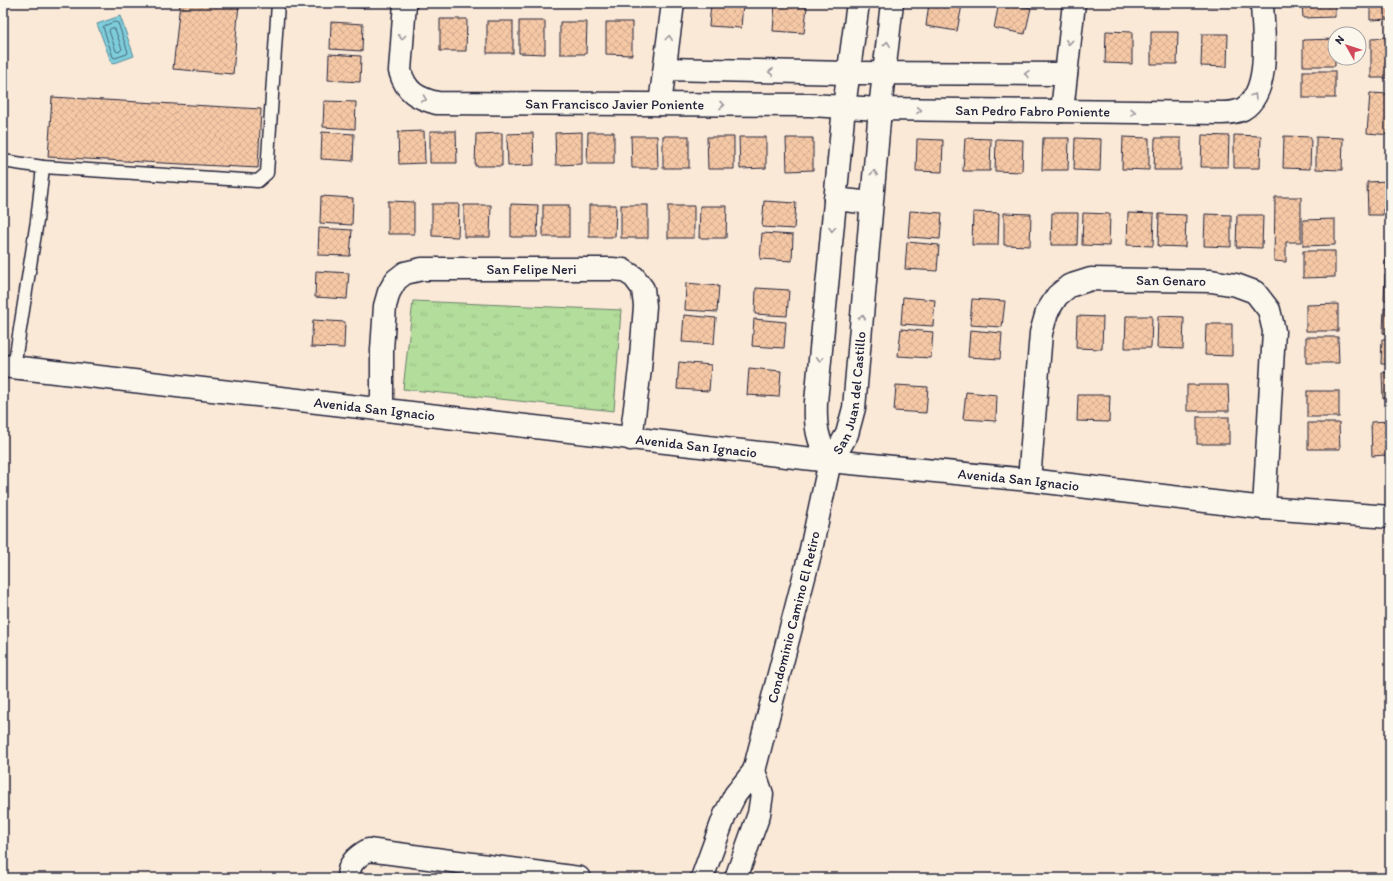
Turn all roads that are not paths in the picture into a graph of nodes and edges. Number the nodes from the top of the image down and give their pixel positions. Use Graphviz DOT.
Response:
graph roads {
  1 [pos="278,3"];
  2 [pos="405,3"];
  3 [pos="673,3"];
  4 [pos="858,3"];
  5 [pos="892,3"];
  6 [pos="1074,3"];
  7 [pos="1262,3"];
  8 [pos="665,69"];
  9 [pos="848,73"];
  10 [pos="884,73"];
  11 [pos="1066,74"];
  12 [pos="660,104"];
  13 [pos="844,107"];
  14 [pos="880,109"];
  15 [pos="1062,111"];
  16 [pos="3,161"];
  17 [pos="43,167"];
  18 [pos="835,199"];
  19 [pos="871,203"];
  20 [pos="8,367"];
  21 [pos="382,409"];
  22 [pos="631,439"];
  23 [pos="830,461"];
  24 [pos="1029,480"];
  25 [pos="1264,508"];
  26 [pos="1390,517"];
  27 [pos="754,771"];
  28 [pos="348,878"];
  29 [pos="578,878"];
  30 [pos="702,878"];
  31 [pos="736,878"];
  1 -- 17 [label="lane"];
  2 -- 12 [label="street, San Francisco Javier Poniente, one-way"];
  8 -- 3 [label="street, one-way"];
  4 -- 9 [label="street, San Juan del Castillo"];
  10 -- 5 [label="street, San Juan del Castillo, one-way"];
  6 -- 11 [label="street, one-way"];
  15 -- 7 [label="street, San Pedro Fabro Poniente, one-way"];
  9 -- 8 [label="street, one-way"];
  8 -- 12 [label="street"];
  9 -- 10 [label="street"];
  9 -- 13 [label="street, San Juan del Castillo"];
  11 -- 10 [label="street, one-way"];
  10 -- 14 [label="street, San Juan del Castillo"];
  11 -- 15 [label="street"];
  12 -- 13 [label="street, San Francisco Javier Poniente, one-way"];
  13 -- 14 [label="street, San Pedro Fabro Poniente"];
  13 -- 18 [label="street, San Juan del Castillo"];
  14 -- 15 [label="street, San Pedro Fabro Poniente, one-way"];
  19 -- 14 [label="street, San Juan del Castillo, one-way"];
  16 -- 17 [label="lane"];
  17 -- 20 [label="lane"];
  18 -- 19 [label="street"];
  18 -- 23 [label="street, San Juan del Castillo, one-way"];
  23 -- 19 [label="street, San Juan del Castillo, one-way"];
  20 -- 21 [label="street, Avenida San Ignacio"];
  21 -- 22 [label="street, Avenida San Ignacio"];
  21 -- 22 [label="street, San Felipe Neri"];
  22 -- 23 [label="street, Avenida San Ignacio"];
  23 -- 24 [label="street, Avenida San Ignacio"];
  23 -- 27 [label="street, Condominio Camino El Retiro"];
  24 -- 25 [label="street, Avenida San Ignacio"];
  24 -- 25 [label="street, San Genaro"];
  25 -- 26 [label="street, Avenida San Ignacio"];
  27 -- 30 [label="street, Condominio Camino El Retiro"];
  27 -- 31 [label="street"];
  28 -- 29 [label="street"];
}
